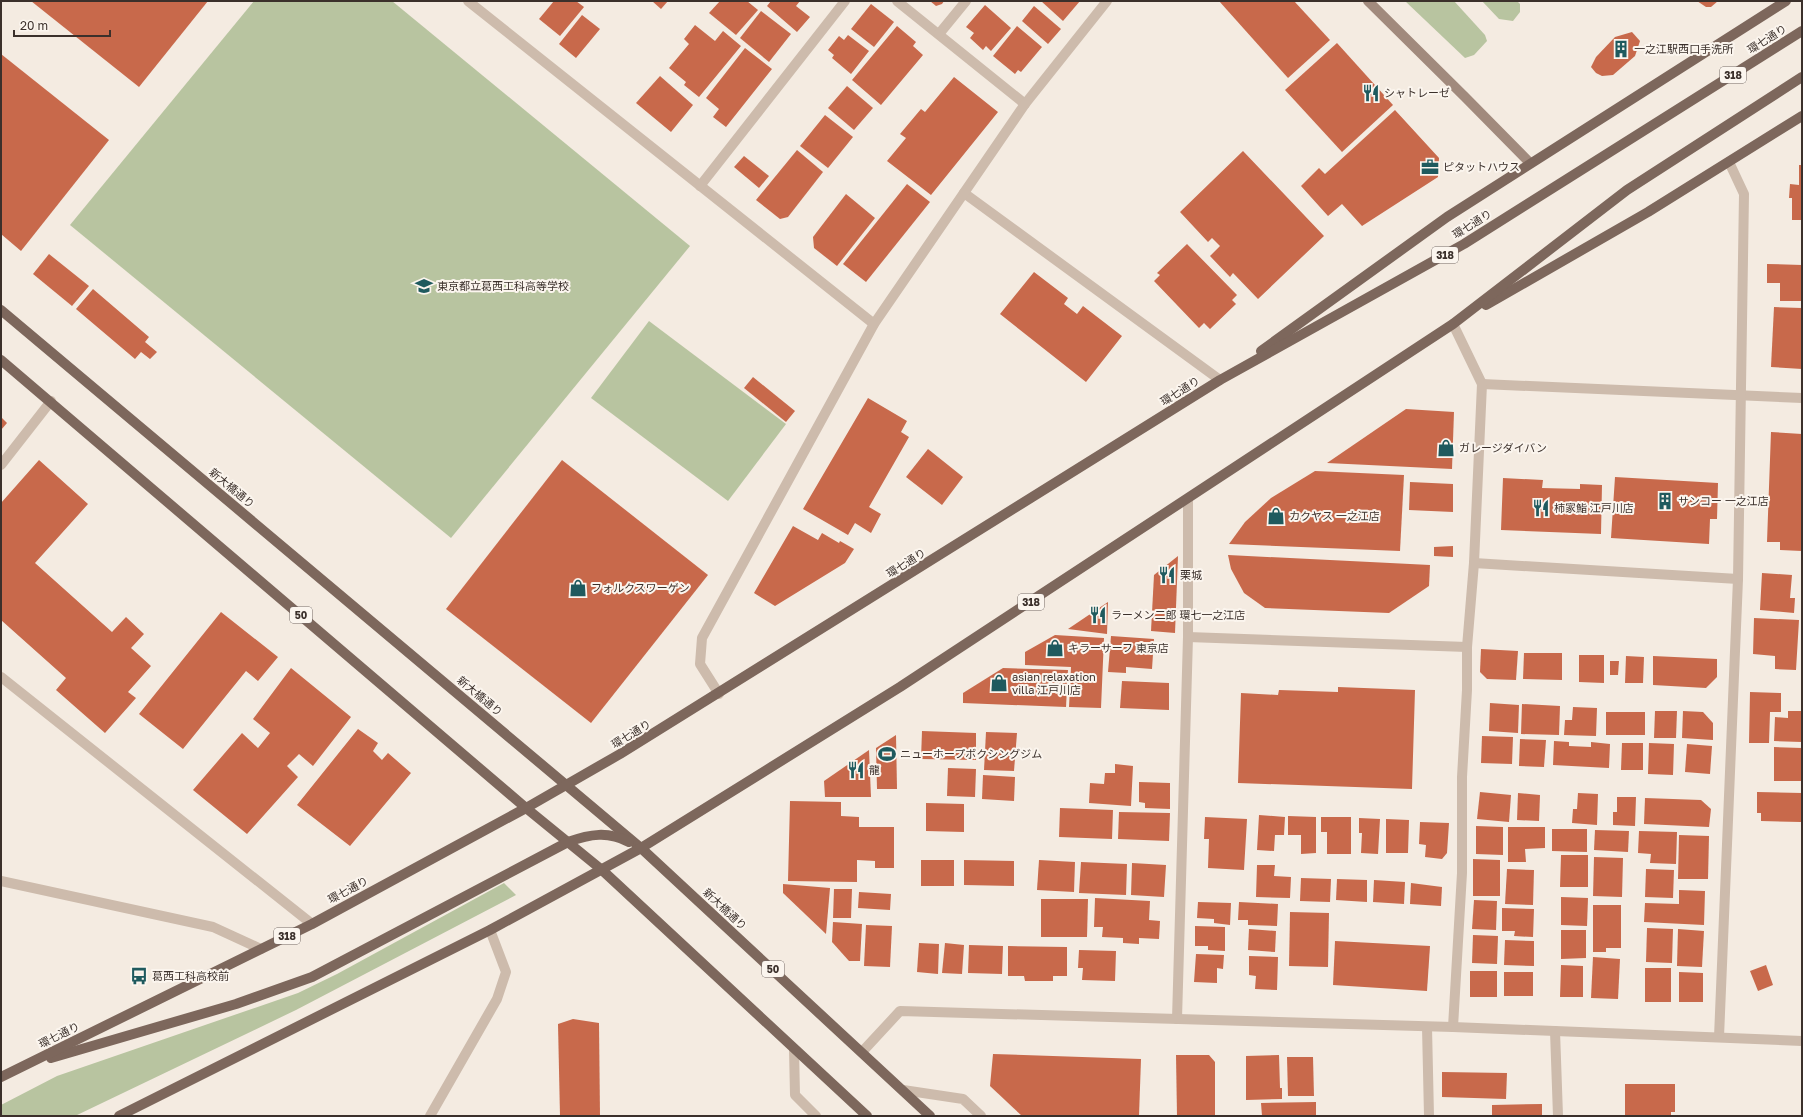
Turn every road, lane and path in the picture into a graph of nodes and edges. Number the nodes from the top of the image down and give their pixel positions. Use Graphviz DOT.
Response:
graph roads {
  1 [pos="468,1"];
  2 [pos="845,1"];
  3 [pos="897,1"];
  4 [pos="966,1"];
  5 [pos="1107,1"];
  6 [pos="1368,1"];
  7 [pos="1786,1"];
  8 [pos="1802,31"];
  9 [pos="939,34"];
  10 [pos="1802,77"];
  11 [pos="1025,104"];
  12 [pos="1802,116"];
  13 [pos="1729,162"];
  14 [pos="1530,163"];
  15 [pos="700,186"];
  16 [pos="964,193"];
  17 [pos="1,310"];
  18 [pos="874,324"];
  19 [pos="1454,324"];
  20 [pos="1,360"];
  21 [pos="1220,380"];
  22 [pos="1482,384"];
  23 [pos="1741,394"];
  24 [pos="1802,398"];
  25 [pos="51,401"];
  26 [pos="1,465"];
  27 [pos="1188,499"];
  28 [pos="1474,562"];
  29 [pos="1738,579"];
  30 [pos="1188,637"];
  31 [pos="1467,647"];
  32 [pos="1,677"];
  33 [pos="719,694"];
  34 [pos="566,784"];
  35 [pos="526,808"];
  36 [pos="568,842"];
  37 [pos="641,848"];
  38 [pos="602,870"];
  39 [pos="1,881"];
  40 [pos="312,924"];
  41 [pos="490,930"];
  42 [pos="261,949"];
  43 [pos="1177,1019"];
  44 [pos="1427,1027"];
  45 [pos="1452,1027"];
  46 [pos="1555,1031"];
  47 [pos="1719,1037"];
  48 [pos="1802,1041"];
  49 [pos="794,1049"];
  50 [pos="862,1052"];
  51 [pos="24,1066"];
  52 [pos="1,1077"];
  53 [pos="903,1090"];
  54 [pos="119,1116"];
  55 [pos="430,1116"];
  56 [pos="816,1116"];
  57 [pos="866,1116"];
  58 [pos="930,1116"];
  59 [pos="981,1116"];
  60 [pos="1429,1116"];
  61 [pos="1558,1116"];
  1 -- 15 [label="street"];
  2 -- 15 [label="street"];
  3 -- 9 [label="street"];
  4 -- 9 [label="street"];
  5 -- 11 [label="street"];
  6 -- 14 [label="street"];
  7 -- 14 [label="main road"];
  8 -- 21 [label="main road, 環七通り / 318"];
  9 -- 11 [label="street"];
  10 -- 19 [label="main road, 318"];
  11 -- 16 [label="street"];
  12 -- 13 [label="main road"];
  13 -- 19 [label="main road"];
  13 -- 23 [label="street"];
  14 -- 21 [label="main road"];
  15 -- 18 [label="street"];
  16 -- 18 [label="street"];
  16 -- 21 [label="street"];
  17 -- 34 [label="main road, 新大橋通り / 50"];
  18 -- 33 [label="street"];
  19 -- 22 [label="street"];
  19 -- 27 [label="main road, 318"];
  20 -- 25 [label="main road, 50"];
  21 -- 33 [label="main road, 環七通り / 318"];
  22 -- 23 [label="street"];
  22 -- 28 [label="street"];
  23 -- 24 [label="street"];
  23 -- 29 [label="street"];
  25 -- 26 [label="street"];
  25 -- 35 [label="main road, 50"];
  27 -- 30 [label="street"];
  27 -- 37 [label="main road, 318"];
  28 -- 29 [label="street"];
  28 -- 31 [label="street"];
  29 -- 47 [label="street"];
  30 -- 31 [label="street"];
  30 -- 43 [label="street"];
  31 -- 45 [label="street"];
  32 -- 40 [label="street"];
  33 -- 34 [label="main road, 環七通り / 318"];
  34 -- 35 [label="main road, 環七通り / 318"];
  34 -- 37 [label="main road, 新大橋通り / 50"];
  35 -- 36 [label="main road, 50"];
  35 -- 40 [label="main road, 環七通り / 318"];
  36 -- 37 [label="main road"];
  36 -- 38 [label="main road, 50"];
  36 -- 51 [label="main road"];
  37 -- 38 [label="main road, 318"];
  37 -- 50 [label="main road, 新大橋通り / 50"];
  38 -- 41 [label="main road, 318"];
  38 -- 49 [label="main road, 50"];
  39 -- 42 [label="street"];
  40 -- 42 [label="main road, 環七通り / 318"];
  41 -- 54 [label="main road, 318"];
  41 -- 55 [label="street"];
  42 -- 51 [label="main road, 環七通り / 318"];
  43 -- 44 [label="street"];
  43 -- 50 [label="street"];
  44 -- 45 [label="street"];
  44 -- 60 [label="street"];
  45 -- 46 [label="street"];
  46 -- 47 [label="street"];
  46 -- 61 [label="street"];
  47 -- 48 [label="street"];
  49 -- 56 [label="street"];
  49 -- 57 [label="main road, 50"];
  50 -- 53 [label="main road, 新大橋通り / 50"];
  51 -- 52 [label="main road, 環七通り / 318"];
  53 -- 58 [label="main road, 新大橋通り / 50"];
  53 -- 59 [label="street"];
}
